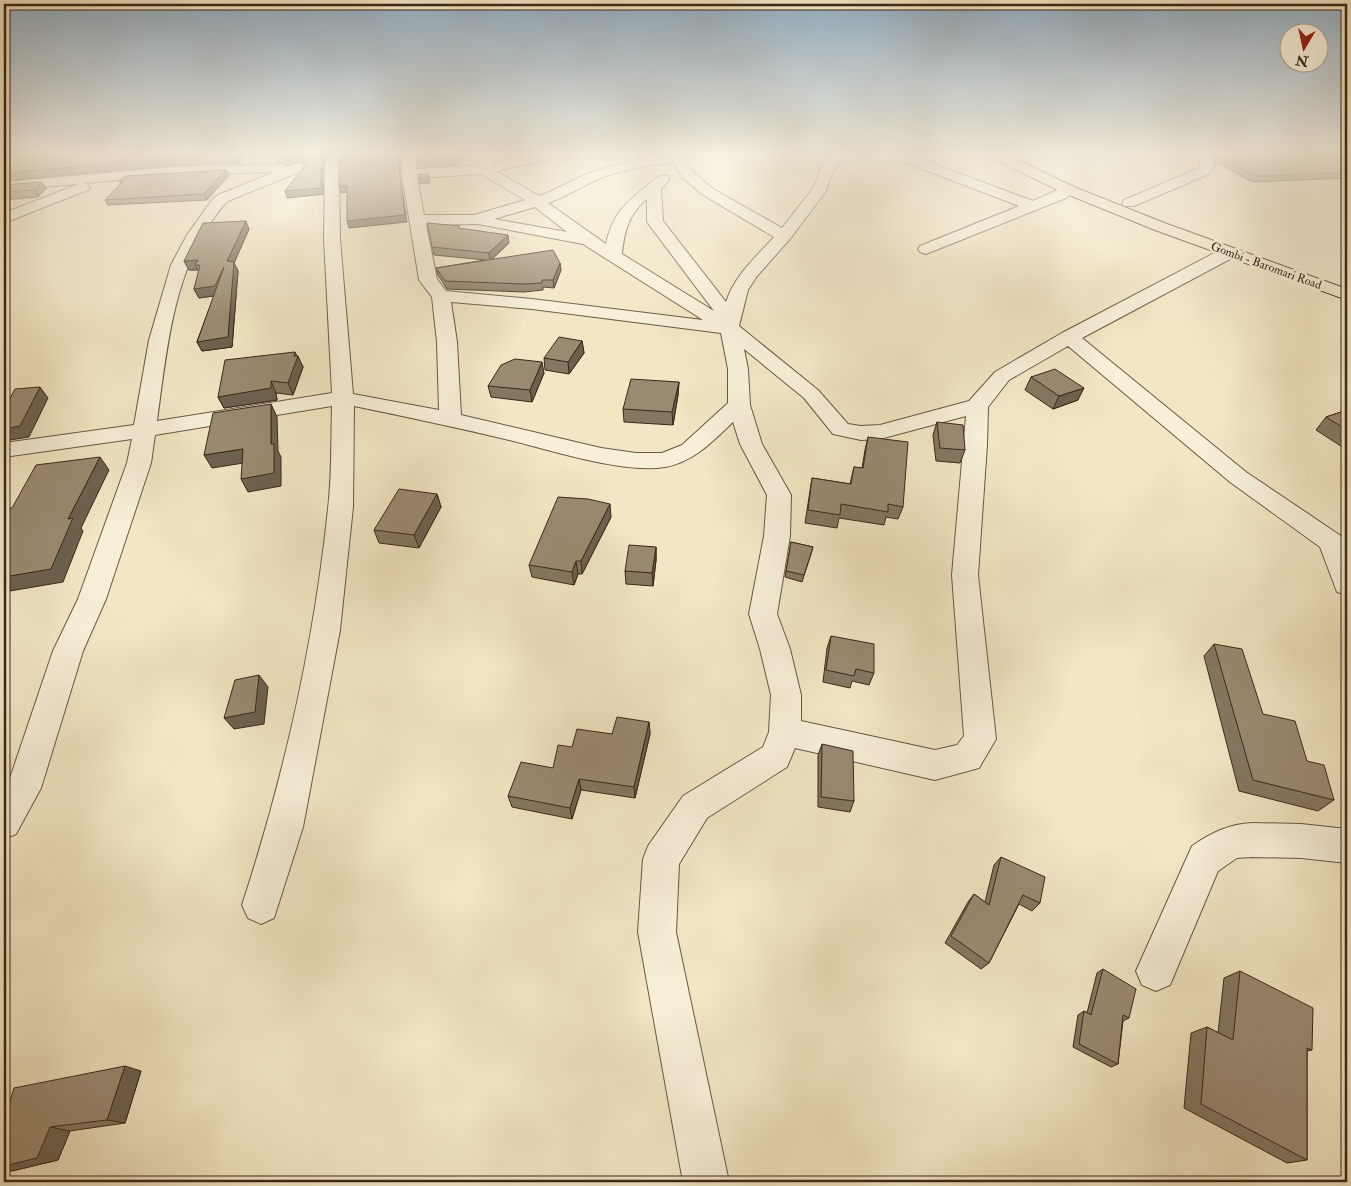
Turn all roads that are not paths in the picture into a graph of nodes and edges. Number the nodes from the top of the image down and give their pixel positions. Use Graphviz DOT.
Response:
graph roads {
  1 [pos="30,208"];
  2 [pos="213,208"];
  3 [pos="333,208"];
  4 [pos="416,208"];
  5 [pos="514,208"];
  6 [pos="547,208"];
  7 [pos="629,208"];
  8 [pos="653,208"];
  9 [pos="736,208"];
  10 [pos="805,208"];
  11 [pos="1026,208"];
  12 [pos="1116,208"];
  13 [pos="1142,208"];
  14 [pos="4,218"];
  15 [pos="418,220"];
  16 [pos="475,220"];
  17 [pos="784,236"];
  18 [pos="588,240"];
  19 [pos="926,250"];
  20 [pos="1228,253"];
  21 [pos="613,256"];
  22 [pos="1347,283"];
  23 [pos="1347,295"];
  24 [pos="441,296"];
  25 [pos="729,324"];
  26 [pos="1070,337"];
  27 [pos="343,398"];
  28 [pos="739,405"];
  29 [pos="977,406"];
  30 [pos="450,419"];
  31 [pos="145,430"];
  32 [pos="4,450"];
  33 [pos="1339,548"];
  34 [pos="1347,584"];
  35 [pos="785,732"];
  36 [pos="4,822"];
  37 [pos="1347,846"];
  38 [pos="261,905"];
  39 [pos="1156,971"];
  40 [pos="706,1182"];
  1 -- 14 [label="street"];
  2 -- 31 [label="street"];
  3 -- 27 [label="street"];
  4 -- 15 [label="street"];
  5 -- 16 [label="street"];
  6 -- 18 [label="street"];
  7 -- 21 [label="street"];
  8 -- 25 [label="street"];
  9 -- 17 [label="street"];
  10 -- 17 [label="street"];
  11 -- 19 [label="street"];
  12 -- 20 [label="main road, Gombi - Baromari Road"];
  13 -- 22 [label="main road, Gombi - Baromari Road"];
  15 -- 16 [label="street"];
  15 -- 24 [label="street"];
  16 -- 18 [label="street"];
  17 -- 25 [label="street"];
  18 -- 21 [label="street"];
  20 -- 23 [label="main road, Gombi - Baromari Road"];
  20 -- 26 [label="street"];
  21 -- 25 [label="street"];
  24 -- 25 [label="street"];
  24 -- 30 [label="street"];
  25 -- 28 [label="street"];
  25 -- 29 [label="street"];
  26 -- 29 [label="street"];
  26 -- 33 [label="street"];
  27 -- 30 [label="street"];
  27 -- 31 [label="street"];
  27 -- 38 [label="street"];
  28 -- 30 [label="street"];
  28 -- 35 [label="street"];
  29 -- 35 [label="street"];
  31 -- 32 [label="street"];
  31 -- 36 [label="street"];
  33 -- 34 [label="street"];
  35 -- 40 [label="street"];
  37 -- 39 [label="street"];
}
